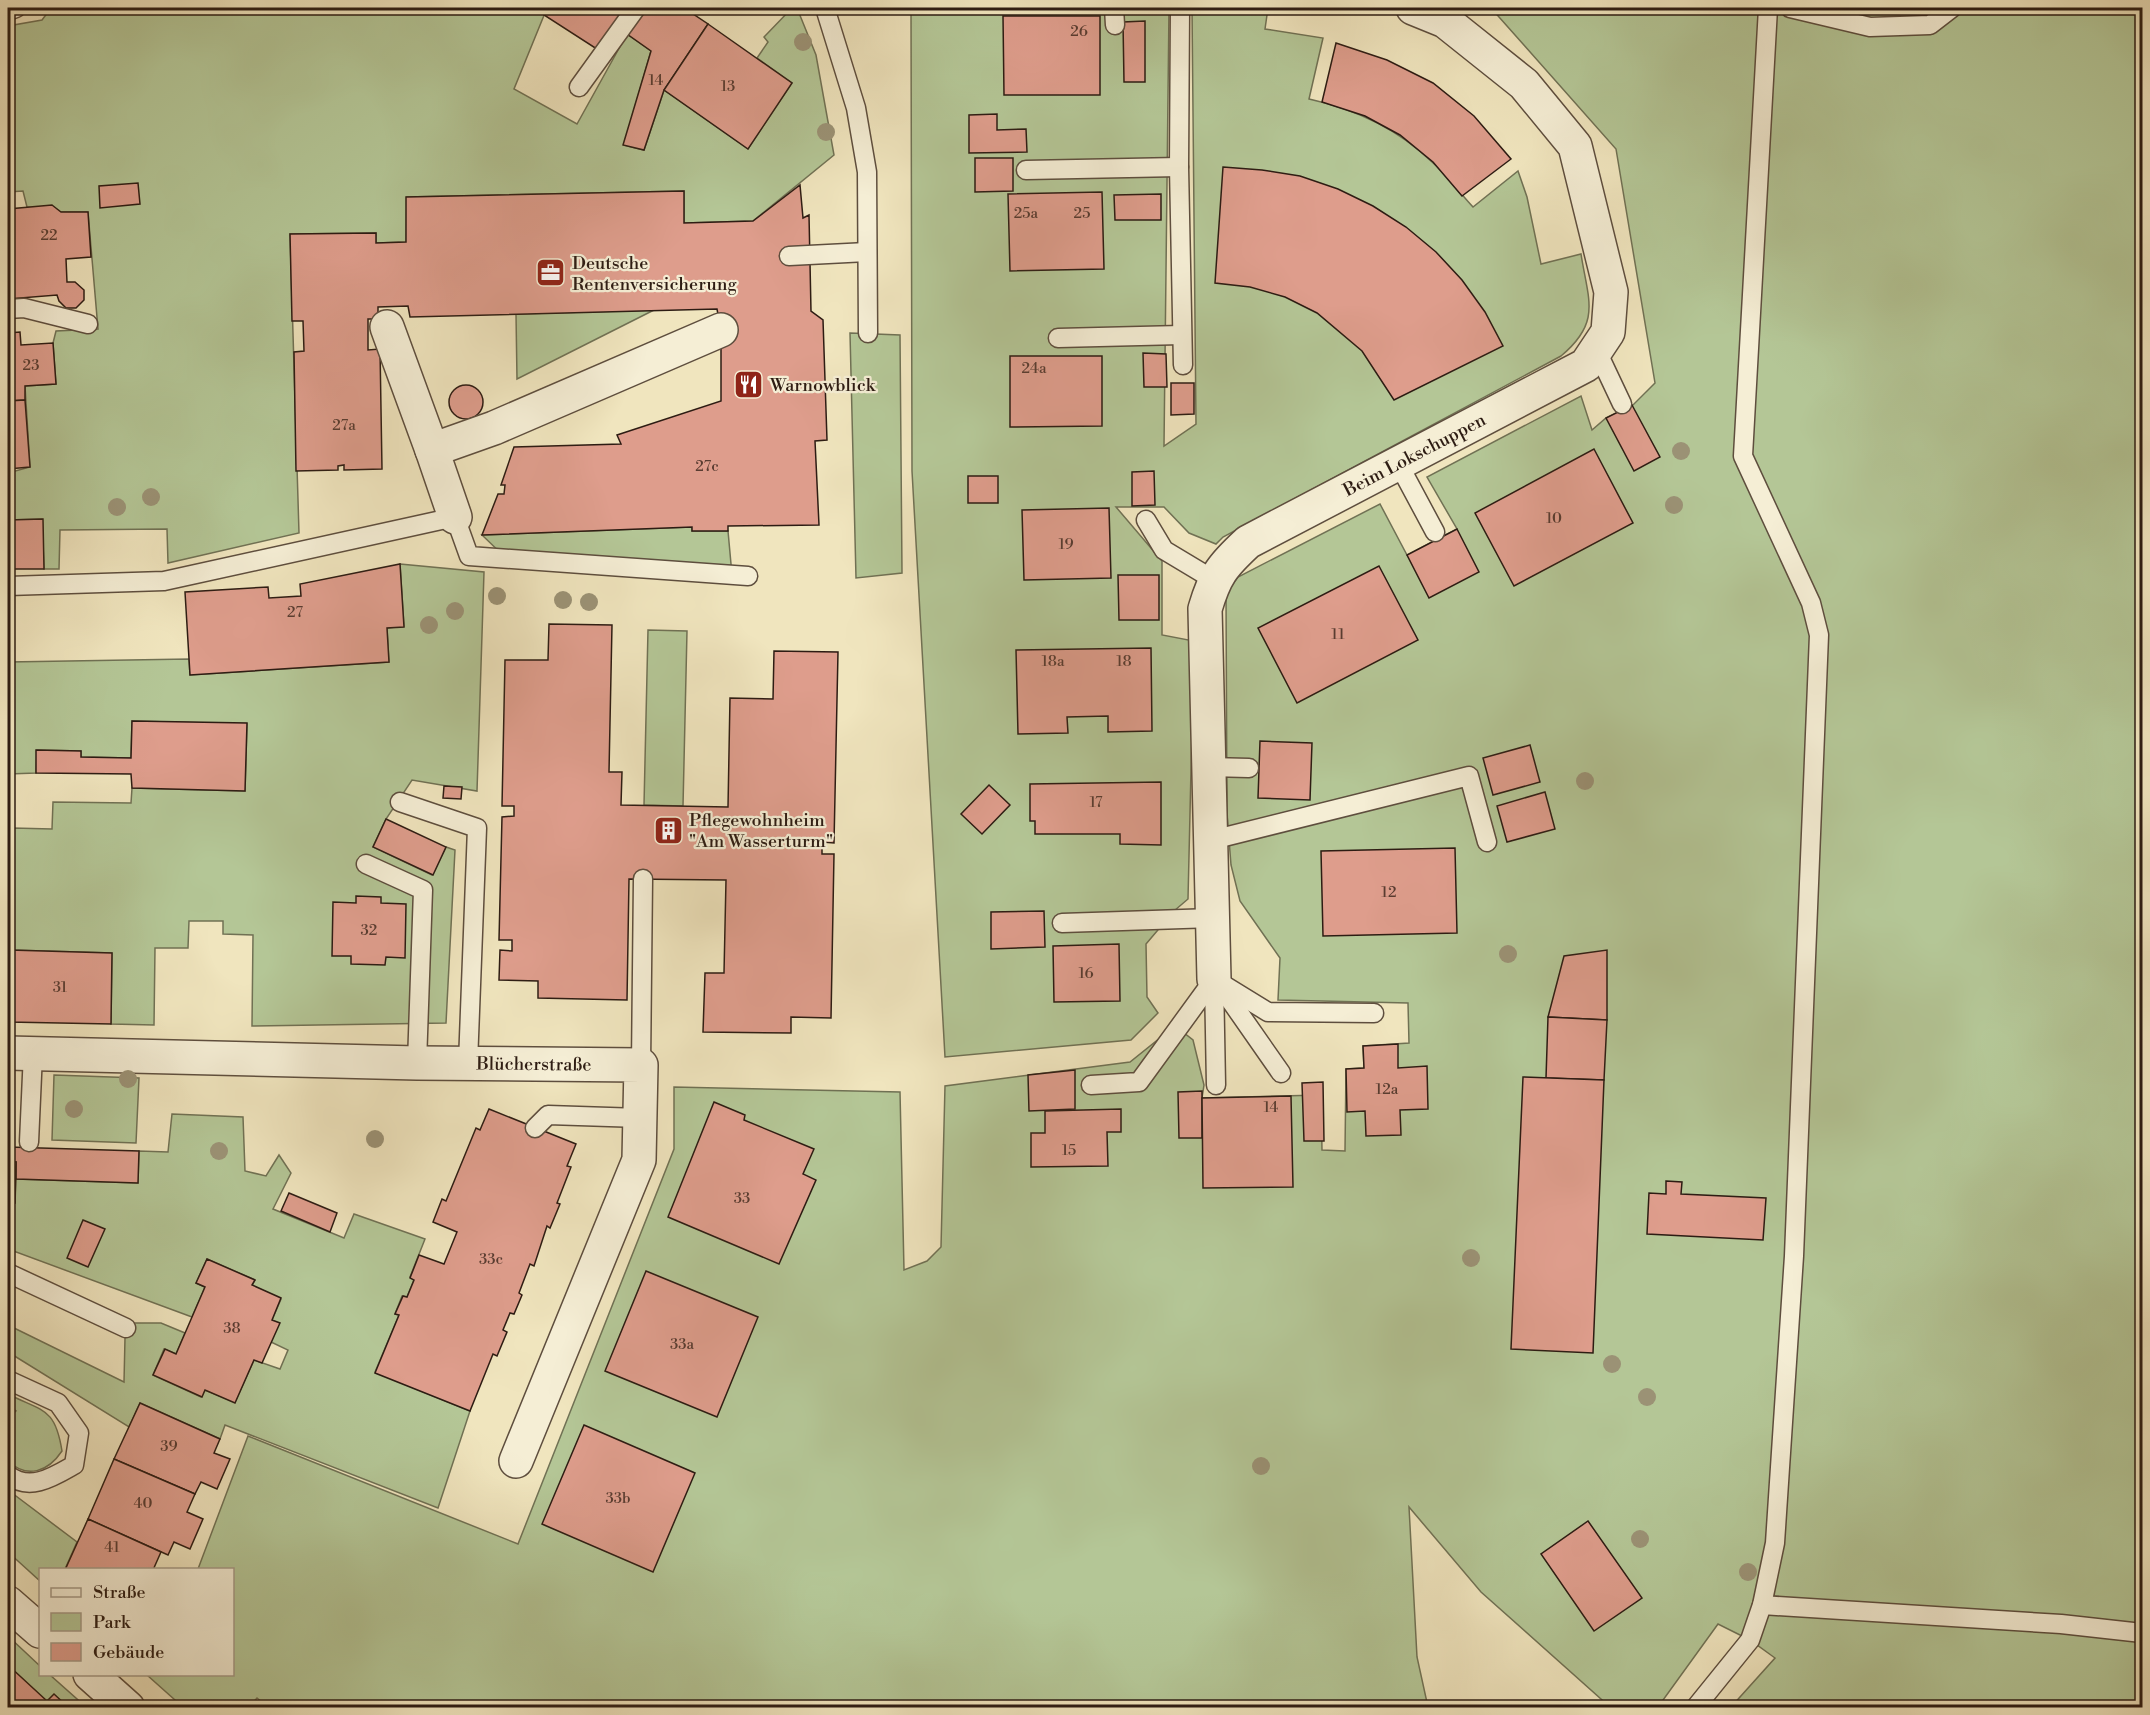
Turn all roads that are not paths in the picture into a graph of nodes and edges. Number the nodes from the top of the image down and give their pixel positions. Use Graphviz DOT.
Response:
graph roads {
  1 [pos="16,8"];
  2 [pos="636,8"];
  3 [pos="825,8"];
  4 [pos="1180,8"];
  5 [pos="1413,8"];
  6 [pos="1768,8"];
  7 [pos="1790,8"];
  8 [pos="1952,8"];
  9 [pos="8,11"];
  10 [pos="579,87"];
  11 [pos="1179,167"];
  12 [pos="1026,170"];
  13 [pos="867,252"];
  14 [pos="789,256"];
  15 [pos="8,309"];
  16 [pos="88,324"];
  17 [pos="387,327"];
  18 [pos="721,330"];
  19 [pos="868,333"];
  20 [pos="1181,335"];
  21 [pos="1058,338"];
  22 [pos="1598,351"];
  23 [pos="1183,365"];
  24 [pos="1622,404"];
  25 [pos="432,450"];
  26 [pos="1398,463"];
  27 [pos="455,517"];
  28 [pos="1146,520"];
  29 [pos="1435,532"];
  30 [pos="748,576"];
  31 [pos="1214,580"];
  32 [pos="8,586"];
  33 [pos="1209,767"];
  34 [pos="1250,768"];
  35 [pos="400,802"];
  36 [pos="1212,840"];
  37 [pos="1487,842"];
  38 [pos="366,864"];
  39 [pos="643,879"];
  40 [pos="1213,918"];
  41 [pos="1062,923"];
  42 [pos="1214,979"];
  43 [pos="1374,1013"];
  44 [pos="20,1053"];
  45 [pos="417,1063"];
  46 [pos="468,1064"];
  47 [pos="641,1065"];
  48 [pos="1281,1073"];
  49 [pos="1091,1085"];
  50 [pos="1216,1085"];
  51 [pos="640,1118"];
  52 [pos="536,1128"];
  53 [pos="29,1142"];
  54 [pos="8,1272"];
  55 [pos="126,1328"];
  56 [pos="8,1380"];
  57 [pos="516,1461"];
  58 [pos="8,1475"];
  59 [pos="8,1603"];
  60 [pos="1762,1605"];
  61 [pos="39,1630"];
  62 [pos="2142,1633"];
  63 [pos="92,1676"];
  64 [pos="128,1707"];
  65 [pos="1695,1707"];
  1 -- 9 [label="lane"];
  2 -- 10 [label="lane"];
  3 -- 13 [label="lane"];
  4 -- 11 [label="lane"];
  5 -- 22 [label="street, Beim Lokschuppen"];
  6 -- 60 [label="lane"];
  7 -- 8 [label="lane"];
  11 -- 12 [label="lane"];
  11 -- 20 [label="lane"];
  13 -- 14 [label="lane"];
  13 -- 19 [label="lane"];
  15 -- 16 [label="lane"];
  17 -- 25 [label="street"];
  18 -- 25 [label="street"];
  20 -- 21 [label="lane"];
  20 -- 23 [label="lane"];
  22 -- 24 [label="lane"];
  22 -- 26 [label="street, Beim Lokschuppen"];
  25 -- 27 [label="street"];
  26 -- 29 [label="lane"];
  26 -- 31 [label="street, Beim Lokschuppen"];
  27 -- 30 [label="lane"];
  27 -- 32 [label="lane"];
  28 -- 31 [label="lane"];
  31 -- 33 [label="street, Beim Lokschuppen"];
  33 -- 34 [label="lane"];
  33 -- 36 [label="street, Beim Lokschuppen"];
  35 -- 46 [label="lane"];
  36 -- 37 [label="lane"];
  36 -- 40 [label="street, Beim Lokschuppen"];
  38 -- 45 [label="lane"];
  39 -- 47 [label="lane"];
  40 -- 41 [label="lane"];
  40 -- 42 [label="street, Beim Lokschuppen"];
  42 -- 43 [label="lane"];
  42 -- 48 [label="lane"];
  42 -- 49 [label="lane"];
  42 -- 50 [label="lane"];
  44 -- 45 [label="street, Blücherstraße"];
  44 -- 53 [label="lane"];
  45 -- 46 [label="street, Blücherstraße"];
  46 -- 47 [label="street, Blücherstraße"];
  47 -- 51 [label="street"];
  51 -- 52 [label="lane"];
  51 -- 57 [label="street"];
  54 -- 55 [label="lane"];
  56 -- 58 [label="lane"];
  59 -- 61 [label="street"];
  60 -- 62 [label="lane"];
  60 -- 65 [label="lane"];
  63 -- 64 [label="street"];
}
